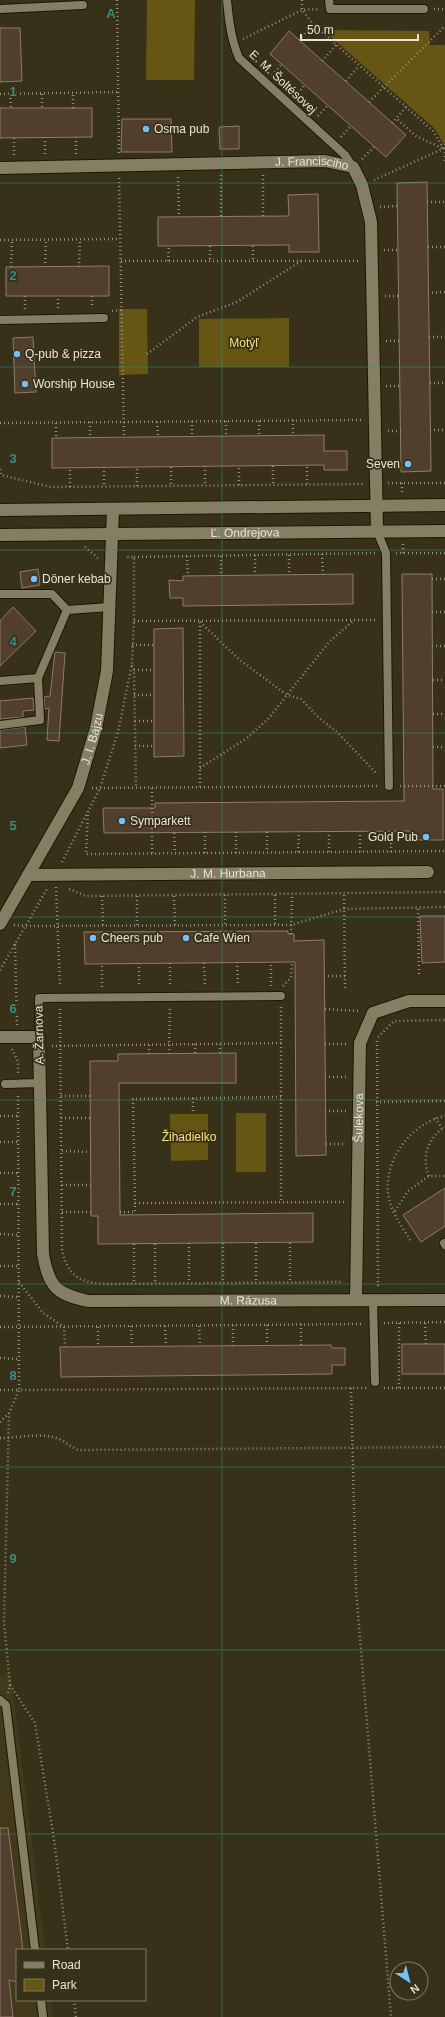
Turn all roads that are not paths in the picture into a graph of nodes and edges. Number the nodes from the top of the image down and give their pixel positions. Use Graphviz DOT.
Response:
graph roads {
  1 [pos="227,0"];
  2 [pos="329,0"];
  3 [pos="82,5"];
  4 [pos="0,9"];
  5 [pos="424,9"];
  6 [pos="353,167"];
  7 [pos="0,168"];
  8 [pos="104,318"];
  9 [pos="0,320"];
  10 [pos="445,505"];
  11 [pos="377,506"];
  12 [pos="0,510"];
  13 [pos="113,510"];
  14 [pos="377,531"];
  15 [pos="445,531"];
  16 [pos="0,534"];
  17 [pos="112,534"];
  18 [pos="0,594"];
  19 [pos="110,608"];
  20 [pos="67,610"];
  21 [pos="38,678"];
  22 [pos="0,681"];
  23 [pos="0,725"];
  24 [pos="389,786"];
  25 [pos="428,872"];
  26 [pos="28,875"];
  27 [pos="0,923"];
  28 [pos="281,996"];
  29 [pos="445,1001"];
  30 [pos="39,1041"];
  31 [pos="3,1043"];
  32 [pos="40,1083"];
  33 [pos="5,1084"];
  34 [pos="56,1288"];
  35 [pos="356,1300"];
  36 [pos="372,1300"];
  37 [pos="445,1300"];
  38 [pos="375,1386"];
  39 [pos="3,1703"];
  40 [pos="35,1949"];
  41 [pos="41,2001"];
  42 [pos="43,2017"];
  1 -- 6 [label="lane, E. M. Šoltésovej"];
  2 -- 5 [label="lane"];
  3 -- 4 [label="lane"];
  6 -- 7 [label="street, J. Francisciho"];
  6 -- 11 [label="street, J. Francisciho"];
  8 -- 9 [label="lane"];
  10 -- 11 [label="street, Ľ. Ondrejova"];
  11 -- 13 [label="street, Ľ. Ondrejova"];
  11 -- 14 [label="street"];
  12 -- 13 [label="street, Ľ. Ondrejova"];
  13 -- 17 [label="street"];
  14 -- 15 [label="street, Ľ. Ondrejova"];
  14 -- 17 [label="street, Ľ. Ondrejova"];
  14 -- 24 [label="lane"];
  16 -- 17 [label="street, Ľ. Ondrejova"];
  17 -- 19 [label="street, J. I. Bajzu"];
  18 -- 20 [label="lane"];
  19 -- 20 [label="lane"];
  19 -- 26 [label="street, J. I. Bajzu"];
  20 -- 21 [label="lane"];
  21 -- 22 [label="lane"];
  21 -- 23 [label="lane"];
  25 -- 26 [label="street, J. M. Hurbana"];
  26 -- 27 [label="street, J. I. Bajzu"];
  28 -- 30 [label="lane, A. Žarnova"];
  29 -- 35 [label="street, Šulekova"];
  30 -- 31 [label="street"];
  30 -- 32 [label="street, A. Žarnova"];
  32 -- 33 [label="lane"];
  32 -- 34 [label="street, A. Žarnova"];
  34 -- 35 [label="street, M. Rázusa"];
  35 -- 36 [label="street, M. Rázusa"];
  36 -- 37 [label="street, M. Rázusa"];
  36 -- 38 [label="lane"];
  39 -- 40 [label="lane"];
  41 -- 42 [label="lane"];
}
